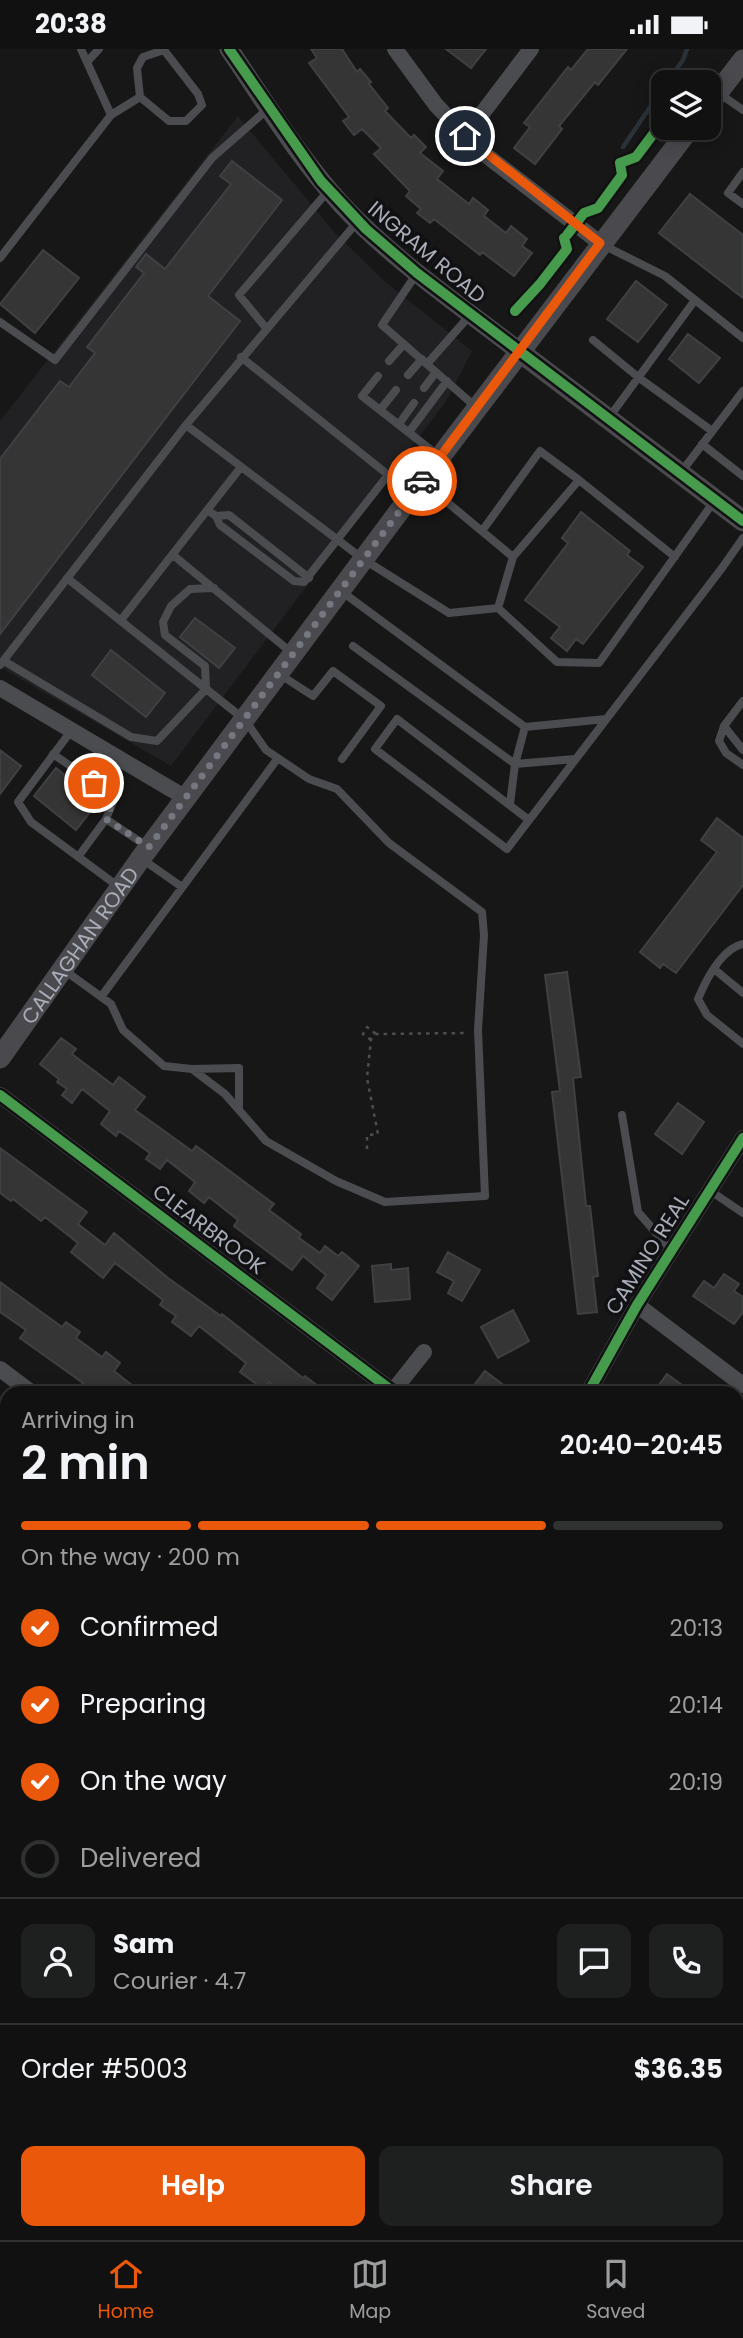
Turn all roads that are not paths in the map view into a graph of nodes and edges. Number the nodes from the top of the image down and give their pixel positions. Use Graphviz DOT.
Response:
graph roads {
  1 [pos="81,49"];
  2 [pos="99,49"];
  3 [pos="229,49"];
  4 [pos="394,49"];
  5 [pos="531,49"];
  6 [pos="743,60"];
  7 [pos="87,62"];
  8 [pos="721,88"];
  9 [pos="140,97"];
  10 [pos="721,101"];
  11 [pos="269,107"];
  12 [pos="743,110"];
  13 [pos="111,115"];
  14 [pos="465,136"];
  15 [pos="681,140"];
  16 [pos="743,172"];
  17 [pos="329,190"];
  18 [pos="743,204"];
  19 [pos="358,221"];
  20 [pos="600,243"];
  21 [pos="0,258"];
  22 [pos="417,272"];
  23 [pos="695,300"];
  24 [pos="471,314"];
  25 [pos="0,322"];
  26 [pos="266,328"];
  27 [pos="743,338"];
  28 [pos="593,340"];
  29 [pos="404,344"];
  30 [pos="520,352"];
  31 [pos="241,357"];
  32 [pos="389,361"];
  33 [pos="424,361"];
  34 [pos="436,372"];
  35 [pos="408,375"];
  36 [pos="378,376"];
  37 [pos="638,377"];
  38 [pos="447,381"];
  39 [pos="424,388"];
  40 [pos="396,390"];
  41 [pos="743,391"];
  42 [pos="414,403"];
  43 [pos="477,408"];
  44 [pos="380,410"];
  45 [pos="608,418"];
  46 [pos="399,424"];
  47 [pos="186,425"];
  48 [pos="712,431"];
  49 [pos="409,432"];
  50 [pos="702,444"];
  51 [pos="440,457"];
  52 [pos="240,467"];
  53 [pos="680,473"];
  54 [pos="388,475"];
  55 [pos="743,476"];
  56 [pos="579,480"];
  57 [pos="417,488"];
  58 [pos="715,500"];
  59 [pos="207,510"];
  60 [pos="216,516"];
  61 [pos="743,521"];
  62 [pos="482,531"];
  63 [pos="743,538"];
  64 [pos="339,540"];
  65 [pos="173,555"];
  66 [pos="513,557"];
  67 [pos="675,557"];
  68 [pos="363,559"];
  69 [pos="67,578"];
  70 [pos="309,578"];
  71 [pos="214,588"];
  72 [pos="341,591"];
  73 [pos="498,608"];
  74 [pos="121,620"];
  75 [pos="353,646"];
  76 [pos="294,654"];
  77 [pos="2,663"];
  78 [pos="279,674"];
  79 [pos="0,688"];
  80 [pos="206,689"];
  81 [pos="743,701"];
  82 [pos="606,719"];
  83 [pos="244,720"];
  84 [pos="724,726"];
  85 [pos="525,727"];
  86 [pos="71,731"];
  87 [pos="743,750"];
  88 [pos="53,754"];
  89 [pos="278,758"];
  90 [pos="342,759"];
  91 [pos="575,759"];
  92 [pos="515,764"];
  93 [pos="743,765"];
  94 [pos="186,798"];
  95 [pos="510,804"];
  96 [pos="106,819"];
  97 [pos="529,820"];
  98 [pos="145,853"];
  99 [pos="78,857"];
  100 [pos="120,887"];
  101 [pos="182,887"];
  102 [pos="743,944"];
  103 [pos="61,968"];
  104 [pos="714,969"];
  105 [pos="743,993"];
  106 [pos="101,997"];
  107 [pos="743,1044"];
  108 [pos="0,1058"];
  109 [pos="192,1069"];
  110 [pos="3,1103"];
  111 [pos="239,1109"];
  112 [pos="622,1115"];
  113 [pos="743,1138"];
  114 [pos="709,1190"];
  115 [pos="743,1213"];
  116 [pos="672,1251"];
  117 [pos="638,1305"];
  118 [pos="424,1352"];
  119 [pos="0,1369"];
  120 [pos="743,1385"];
  121 [pos="23,1386"];
  122 [pos="386,1386"];
  123 [pos="398,1386"];
  124 [pos="592,1386"];
  1 -- 7 [label="lane"];
  2 -- 7 [label="lane"];
  3 -- 11 [label="street, INGRAM ROAD"];
  4 -- 14 [label="street"];
  5 -- 14 [label="street"];
  6 -- 8 [label="main road"];
  7 -- 13 [label="lane"];
  9 -- 9 [label="lane"];
  9 -- 13 [label="lane"];
  10 -- 12 [label="lane"];
  11 -- 17 [label="street, INGRAM ROAD"];
  11 -- 25 [label="lane"];
  13 -- 21 [label="lane"];
  14 -- 20 [label="street"];
  15 -- 20 [label="main road, CALLAGHAN ROAD"];
  16 -- 18 [label="lane"];
  17 -- 19 [label="street, INGRAM ROAD"];
  17 -- 26 [label="lane"];
  19 -- 22 [label="street, INGRAM ROAD"];
  19 -- 26 [label="lane"];
  20 -- 23 [label="lane"];
  20 -- 30 [label="main road, CALLAGHAN ROAD"];
  22 -- 24 [label="street, INGRAM ROAD"];
  22 -- 29 [label="lane"];
  23 -- 27 [label="lane"];
  23 -- 37 [label="lane"];
  24 -- 30 [label="street, INGRAM ROAD"];
  24 -- 33 [label="lane"];
  26 -- 31 [label="lane"];
  28 -- 37 [label="lane"];
  29 -- 32 [label="lane"];
  29 -- 33 [label="lane"];
  30 -- 43 [label="main road, CALLAGHAN ROAD"];
  30 -- 45 [label="main road, INGRAM ROAD"];
  31 -- 47 [label="lane"];
  31 -- 54 [label="lane"];
  33 -- 34 [label="lane"];
  33 -- 35 [label="lane"];
  34 -- 38 [label="lane"];
  34 -- 39 [label="lane"];
  36 -- 44 [label="lane"];
  37 -- 45 [label="lane"];
  37 -- 48 [label="lane"];
  38 -- 43 [label="lane"];
  38 -- 49 [label="lane"];
  40 -- 44 [label="lane"];
  41 -- 48 [label="lane"];
  42 -- 46 [label="lane"];
  43 -- 51 [label="main road, CALLAGHAN ROAD"];
  44 -- 46 [label="lane"];
  45 -- 53 [label="main road, INGRAM ROAD"];
  46 -- 49 [label="lane"];
  47 -- 52 [label="lane"];
  47 -- 69 [label="lane"];
  48 -- 50 [label="lane"];
  49 -- 51 [label="lane"];
  50 -- 53 [label="lane"];
  50 -- 55 [label="lane"];
  51 -- 57 [label="main road, CALLAGHAN ROAD"];
  52 -- 59 [label="lane"];
  52 -- 64 [label="lane"];
  53 -- 58 [label="main road, INGRAM ROAD"];
  54 -- 57 [label="lane"];
  54 -- 64 [label="lane"];
  56 -- 62 [label="lane"];
  56 -- 66 [label="lane"];
  56 -- 67 [label="lane"];
  57 -- 62 [label="lane"];
  57 -- 68 [label="main road, CALLAGHAN ROAD"];
  58 -- 61 [label="main road, INGRAM ROAD"];
  58 -- 67 [label="lane"];
  59 -- 60 [label="lane"];
  59 -- 65 [label="lane"];
  60 -- 70 [label="lane"];
  60 -- 70 [label="lane"];
  62 -- 66 [label="lane"];
  63 -- 82 [label="lane"];
  64 -- 68 [label="lane"];
  64 -- 70 [label="lane"];
  65 -- 71 [label="lane"];
  65 -- 74 [label="lane"];
  66 -- 73 [label="lane"];
  67 -- 73 [label="lane"];
  68 -- 72 [label="main road, CALLAGHAN ROAD"];
  68 -- 73 [label="lane"];
  69 -- 74 [label="lane"];
  69 -- 77 [label="lane"];
  71 -- 76 [label="lane"];
  71 -- 80 [label="lane"];
  72 -- 76 [label="main road, CALLAGHAN ROAD"];
  72 -- 85 [label="lane"];
  74 -- 80 [label="lane"];
  75 -- 92 [label="lane"];
  76 -- 78 [label="main road, CALLAGHAN ROAD"];
  77 -- 80 [label="lane"];
  78 -- 83 [label="main road, CALLAGHAN ROAD"];
  78 -- 90 [label="lane"];
  79 -- 86 [label="street"];
  80 -- 83 [label="lane"];
  81 -- 84 [label="lane"];
  82 -- 85 [label="lane"];
  82 -- 91 [label="lane"];
  83 -- 89 [label="lane"];
  83 -- 94 [label="main road, CALLAGHAN ROAD"];
  84 -- 87 [label="lane"];
  84 -- 93 [label="lane"];
  85 -- 92 [label="lane"];
  86 -- 88 [label="lane"];
  86 -- 94 [label="street"];
  88 -- 96 [label="lane"];
  88 -- 99 [label="lane"];
  89 -- 101 [label="lane"];
  89 -- 111 [label="lane"];
  91 -- 92 [label="lane"];
  91 -- 97 [label="lane"];
  92 -- 95 [label="lane"];
  94 -- 98 [label="main road, CALLAGHAN ROAD"];
  95 -- 97 [label="lane"];
  95 -- 97 [label="lane"];
  96 -- 98 [label="lane"];
  96 -- 99 [label="lane"];
  98 -- 100 [label="main road, CALLAGHAN ROAD"];
  98 -- 101 [label="lane"];
  99 -- 100 [label="lane"];
  100 -- 103 [label="main road, CALLAGHAN ROAD"];
  101 -- 106 [label="lane"];
  102 -- 104 [label="lane"];
  103 -- 106 [label="lane"];
  103 -- 108 [label="main road, CALLAGHAN ROAD"];
  104 -- 105 [label="lane"];
  104 -- 107 [label="lane"];
  106 -- 109 [label="lane"];
  109 -- 111 [label="lane"];
  109 -- 111 [label="lane"];
  110 -- 122 [label="street, CLEARBROOK"];
  112 -- 116 [label="lane"];
  113 -- 114 [label="street, CAMINO REAL"];
  114 -- 115 [label="lane"];
  114 -- 116 [label="street, CAMINO REAL"];
  116 -- 117 [label="street, CAMINO REAL"];
  117 -- 120 [label="street"];
  117 -- 124 [label="street, CAMINO REAL"];
  118 -- 123 [label="street, CLEARBROOK"];
  119 -- 121 [label="street"];
}
